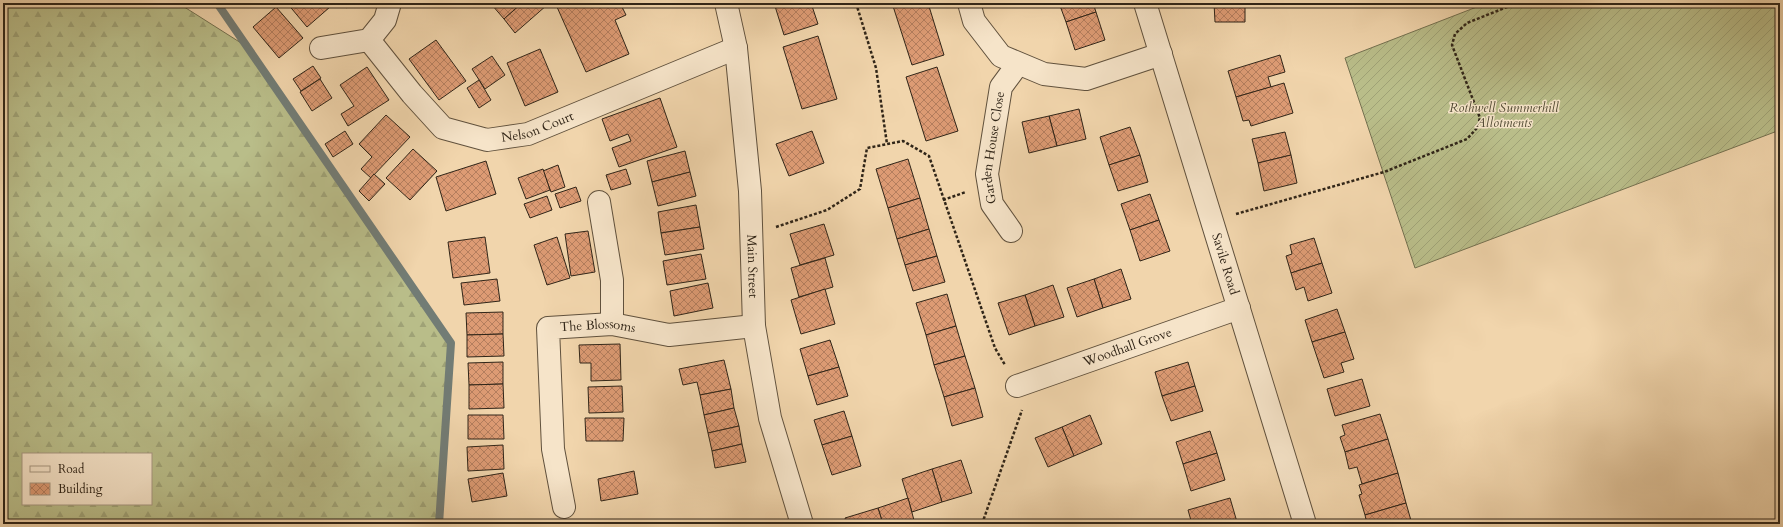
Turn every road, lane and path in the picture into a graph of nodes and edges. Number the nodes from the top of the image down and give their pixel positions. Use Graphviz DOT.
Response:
graph roads {
  1 [pos="390,3"];
  2 [pos="726,3"];
  3 [pos="856,3"];
  4 [pos="969,3"];
  5 [pos="1145,3"];
  6 [pos="1517,3"];
  7 [pos="369,40"];
  8 [pos="321,48"];
  9 [pos="736,48"];
  10 [pos="1161,54"];
  11 [pos="1018,64"];
  12 [pos="887,144"];
  13 [pos="599,202"];
  14 [pos="1212,220"];
  15 [pos="1011,231"];
  16 [pos="751,236"];
  17 [pos="1239,308"];
  18 [pos="612,324"];
  19 [pos="754,326"];
  20 [pos="1017,386"];
  21 [pos="564,507"];
  22 [pos="802,524"];
  23 [pos="982,524"];
  24 [pos="1305,524"];
  1 -- 7 [label="street"];
  2 -- 9 [label="street, Main Street"];
  3 -- 12 [label="path"];
  4 -- 11 [label="street"];
  5 -- 10 [label="street, Savile Road"];
  6 -- 14 [label="path"];
  7 -- 8 [label="street"];
  7 -- 9 [label="street, Nelson Court"];
  9 -- 16 [label="street, Main Street"];
  10 -- 11 [label="street"];
  10 -- 14 [label="street, Savile Road"];
  11 -- 15 [label="street, Garden House Close"];
  12 -- 16 [label="path"];
  12 -- 20 [label="path"];
  13 -- 18 [label="street"];
  14 -- 17 [label="street, Savile Road"];
  16 -- 19 [label="street, Main Street"];
  17 -- 20 [label="street, Woodhall Grove"];
  17 -- 24 [label="street, Savile Road"];
  18 -- 19 [label="street, The Blossoms"];
  18 -- 21 [label="street, The Blossoms"];
  19 -- 22 [label="street, Main Street"];
  20 -- 23 [label="path"];
}
